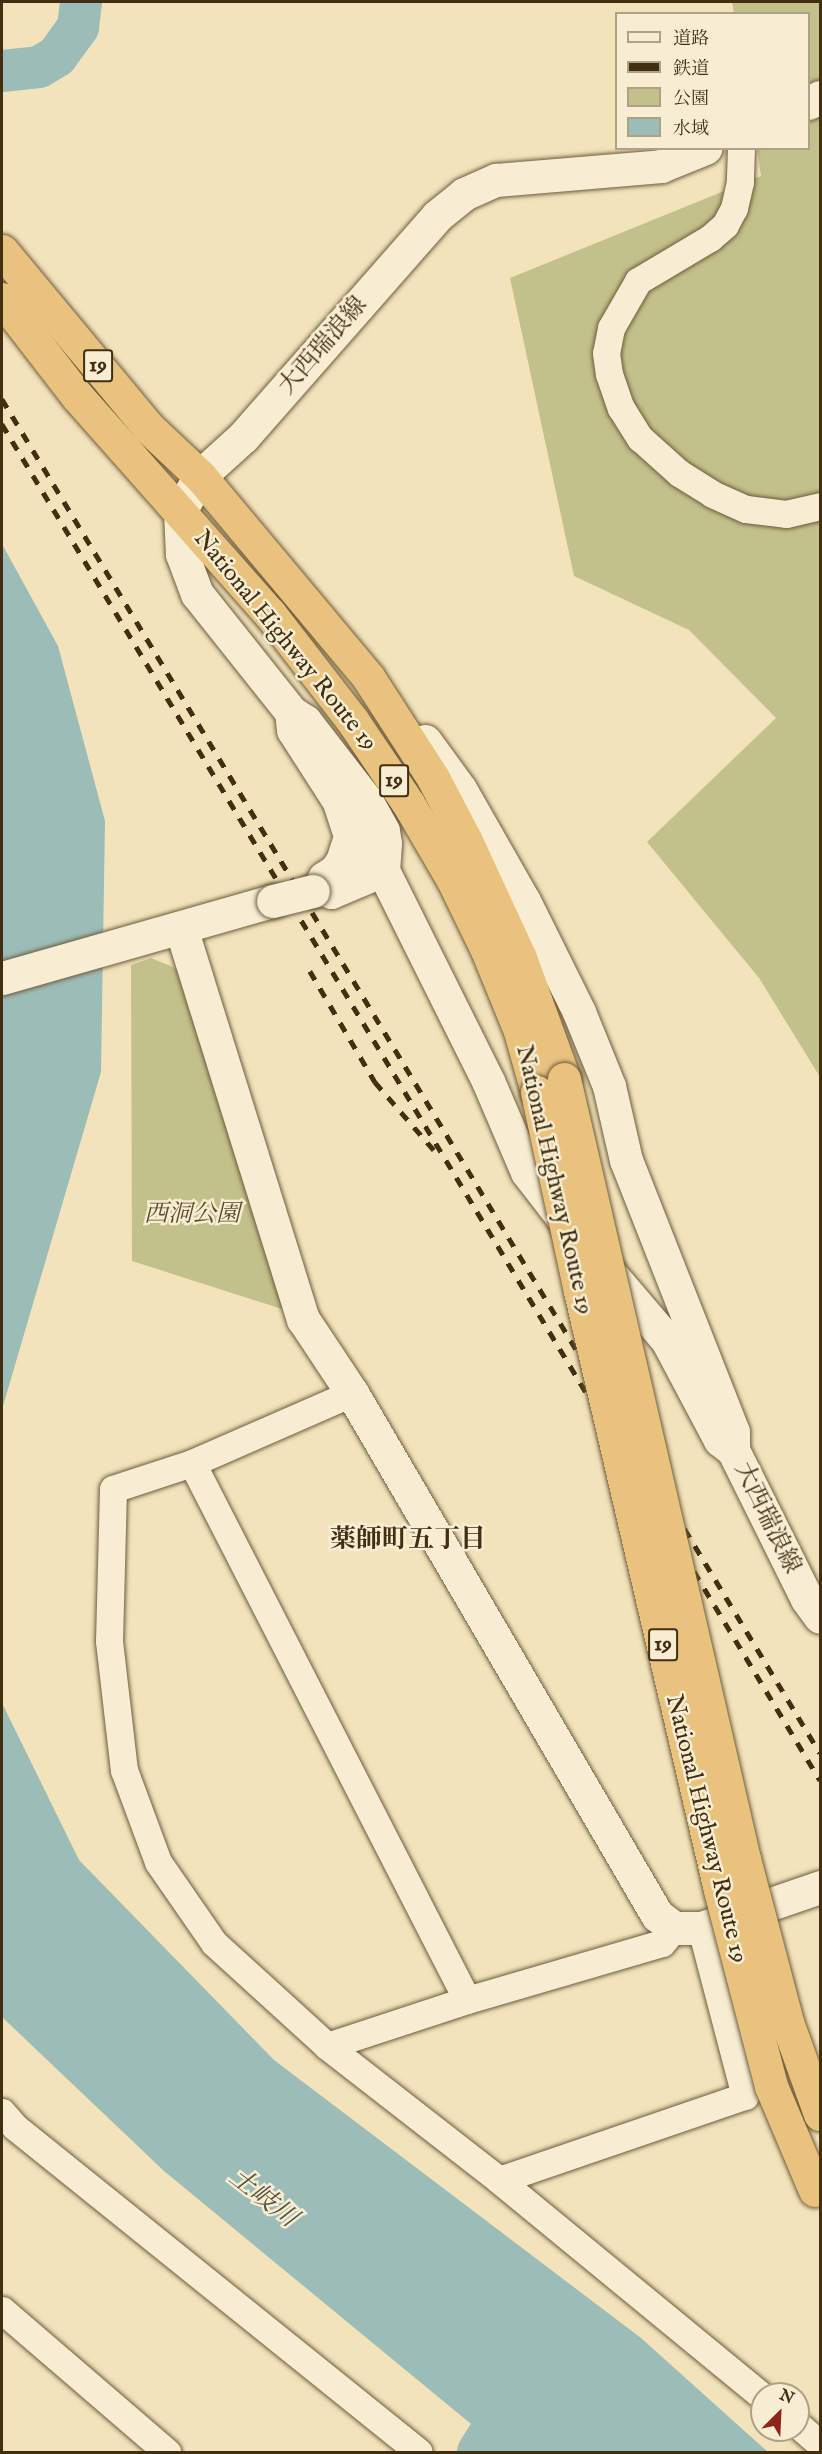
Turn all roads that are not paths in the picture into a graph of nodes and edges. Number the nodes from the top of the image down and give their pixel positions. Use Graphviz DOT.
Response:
graph roads {
  1 [pos="700,150"];
  2 [pos="741,150"];
  3 [pos="2,251"];
  4 [pos="2,299"];
  5 [pos="200,476"];
  6 [pos="820,506"];
  7 [pos="180,511"];
  8 [pos="368,677"];
  9 [pos="291,712"];
  10 [pos="337,798"];
  11 [pos="383,870"];
  12 [pos="317,890"];
  13 [pos="182,928"];
  14 [pos="2,978"];
  15 [pos="551,1086"];
  16 [pos="626,1160"];
  17 [pos="556,1210"];
  18 [pos="352,1393"];
  19 [pos="733,1450"];
  20 [pos="192,1463"];
  21 [pos="820,1617"];
  22 [pos="820,1887"];
  23 [pos="687,1928"];
  24 [pos="467,2000"];
  25 [pos="327,2046"];
  26 [pos="2,2112"];
  27 [pos="820,2114"];
  28 [pos="499,2180"];
  29 [pos="818,2195"];
  30 [pos="2,2310"];
  31 [pos="750,2386"];
  32 [pos="167,2452"];
  33 [pos="419,2452"];
  1 -- 5 [label="main road, 大西瑞浪線"];
  2 -- 6 [label="street"];
  3 -- 5 [label="highway, National Highway Route 19 / 19"];
  4 -- 7 [label="highway, National Highway Route 19 / 19"];
  5 -- 7 [label="main road, 大西瑞浪線"];
  5 -- 8 [label="highway, National Highway Route 19 / 19"];
  7 -- 9 [label="main road"];
  7 -- 15 [label="highway, National Highway Route 19 / 19"];
  8 -- 15 [label="highway, National Highway Route 19 / 19"];
  8 -- 16 [label="main road"];
  9 -- 10 [label="main road"];
  9 -- 11 [label="main road"];
  10 -- 11 [label="main road"];
  10 -- 12 [label="main road"];
  11 -- 12 [label="main road"];
  11 -- 17 [label="main road"];
  12 -- 13 [label="main road, bridge"];
  13 -- 14 [label="main road"];
  13 -- 18 [label="main road"];
  15 -- 27 [label="highway, National Highway Route 19 / 19, bridge"];
  15 -- 29 [label="highway, National Highway Route 19 / 19, bridge"];
  16 -- 17 [label="main road"];
  16 -- 19 [label="main road"];
  17 -- 19 [label="main road"];
  18 -- 20 [label="street"];
  18 -- 23 [label="main road"];
  19 -- 21 [label="main road, 大西瑞浪線"];
  20 -- 24 [label="street"];
  20 -- 25 [label="street"];
  22 -- 23 [label="main road"];
  23 -- 24 [label="street"];
  23 -- 28 [label="street"];
  24 -- 25 [label="street"];
  25 -- 28 [label="street"];
  26 -- 33 [label="street"];
  28 -- 31 [label="street"];
  30 -- 32 [label="street"];
}
